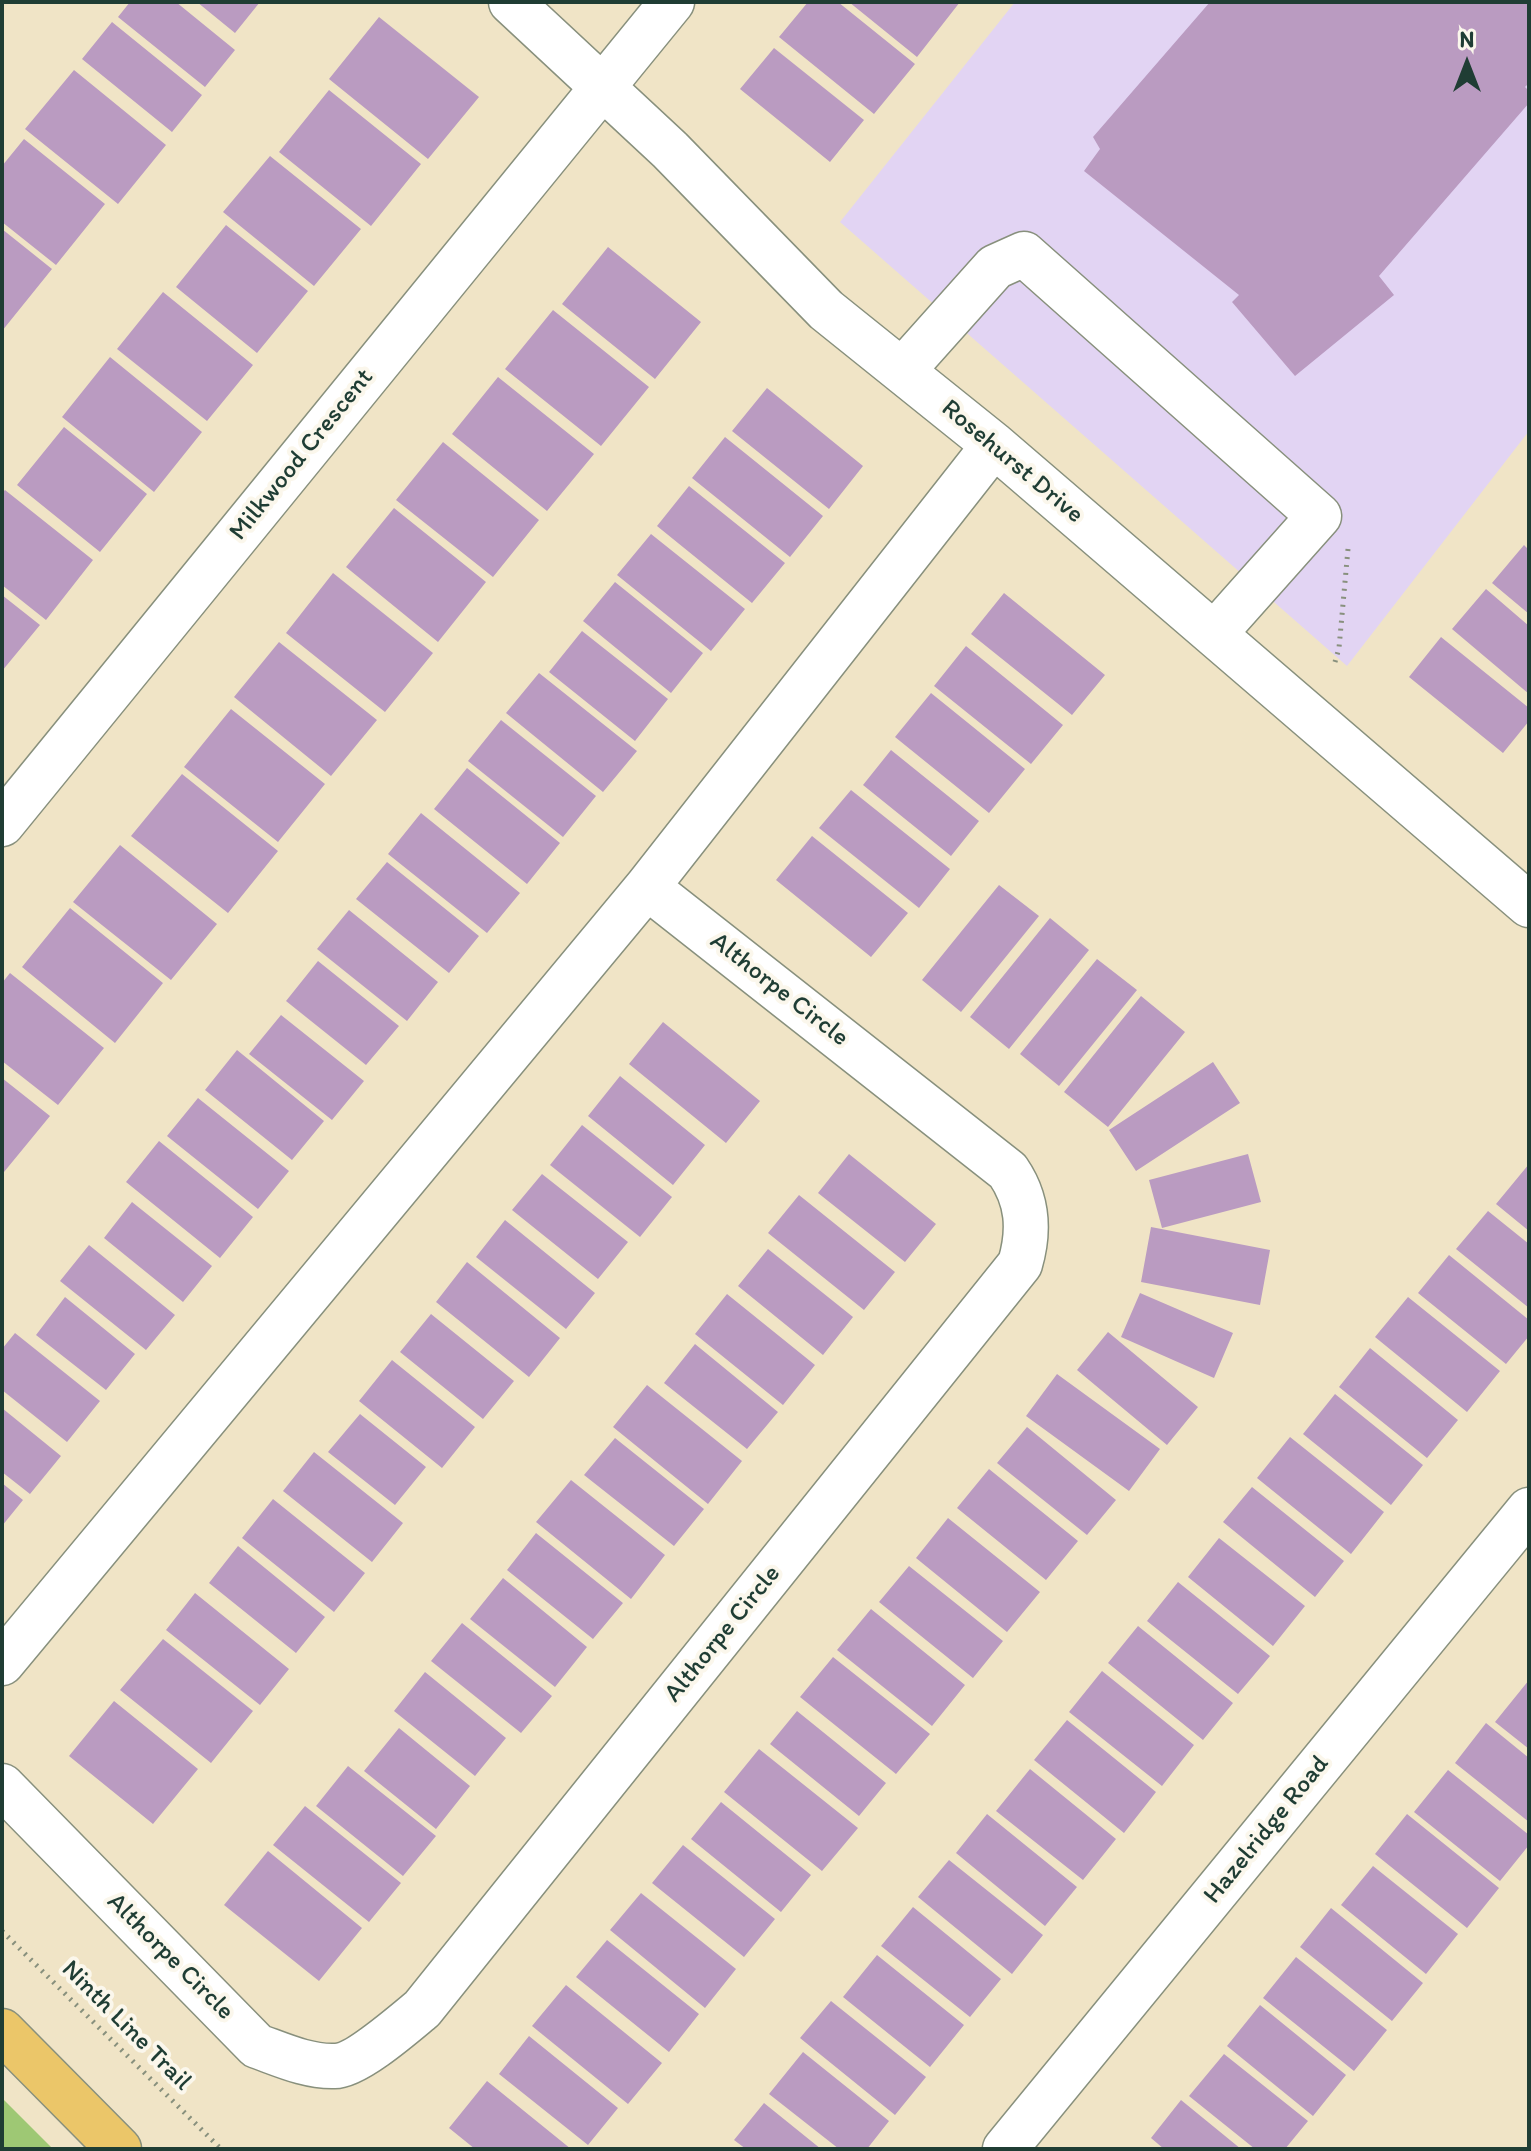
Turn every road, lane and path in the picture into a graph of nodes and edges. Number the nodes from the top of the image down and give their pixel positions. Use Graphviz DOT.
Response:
graph roads {
  1 [pos="511,2"];
  2 [pos="672,2"];
  3 [pos="603,87"];
  4 [pos="903,370"];
  5 [pos="994,445"];
  6 [pos="1348,546"];
  7 [pos="1214,634"];
  8 [pos="1335,662"];
  9 [pos="2,824"];
  10 [pos="1522,885"];
  11 [pos="647,887"];
  12 [pos="1529,1510"];
  13 [pos="2,1663"];
  14 [pos="2,1786"];
  15 [pos="2,1931"];
  16 [pos="2,2031"];
  17 [pos="119,2149"];
  18 [pos="221,2149"];
  19 [pos="1005,2149"];
  1 -- 3 [label="street, Rosehurst Drive"];
  2 -- 3 [label="street, Milkwood Crescent"];
  3 -- 4 [label="street, Rosehurst Drive"];
  3 -- 9 [label="street, Milkwood Crescent"];
  4 -- 5 [label="street, Rosehurst Drive"];
  4 -- 7 [label="street"];
  5 -- 7 [label="street, Rosehurst Drive"];
  5 -- 11 [label="street"];
  6 -- 8 [label="path"];
  7 -- 10 [label="street, Rosehurst Drive"];
  11 -- 13 [label="street"];
  11 -- 14 [label="street, Althorpe Circle"];
  12 -- 19 [label="street, Hazelridge Road"];
  15 -- 18 [label="path, Ninth Line Trail"];
  16 -- 17 [label="main road"];
}
